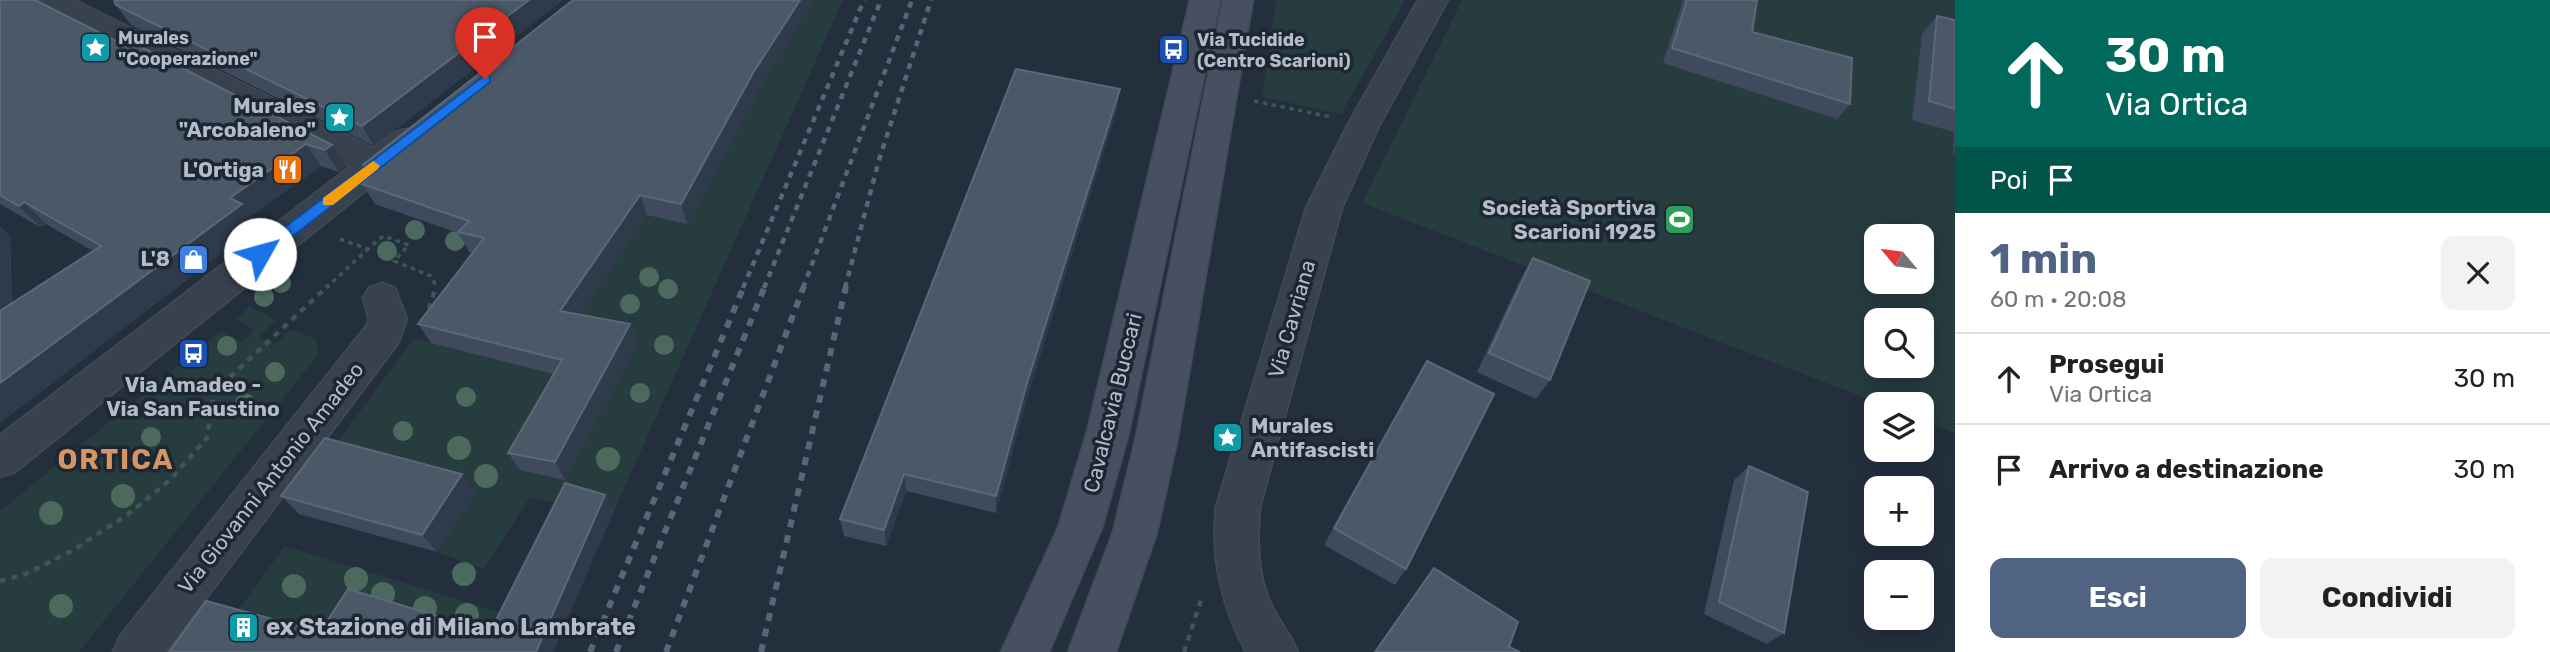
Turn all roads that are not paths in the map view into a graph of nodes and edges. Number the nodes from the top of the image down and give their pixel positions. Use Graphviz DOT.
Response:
graph roads {
  1 [pos="51,0"];
  2 [pos="1205,0"];
  3 [pos="1238,0"];
  4 [pos="1433,0"];
  5 [pos="436,117"];
  6 [pos="1192,147"];
  7 [pos="376,164"];
  8 [pos="383,298"];
  9 [pos="0,459"];
  10 [pos="137,652"];
  11 [pos="1025,652"];
  12 [pos="1091,652"];
  13 [pos="1274,652"];
  1 -- 7 [label="street"];
  2 -- 6 [label="street"];
  3 -- 6 [label="street"];
  4 -- 13 [label="street, Via Cavriana"];
  5 -- 7 [label="street"];
  6 -- 11 [label="street, Cavalcavia Buccari"];
  6 -- 12 [label="street, Cavalcavia Buccari"];
  7 -- 9 [label="street"];
  8 -- 10 [label="street, Via Giovanni Antonio Amadeo"];
}
